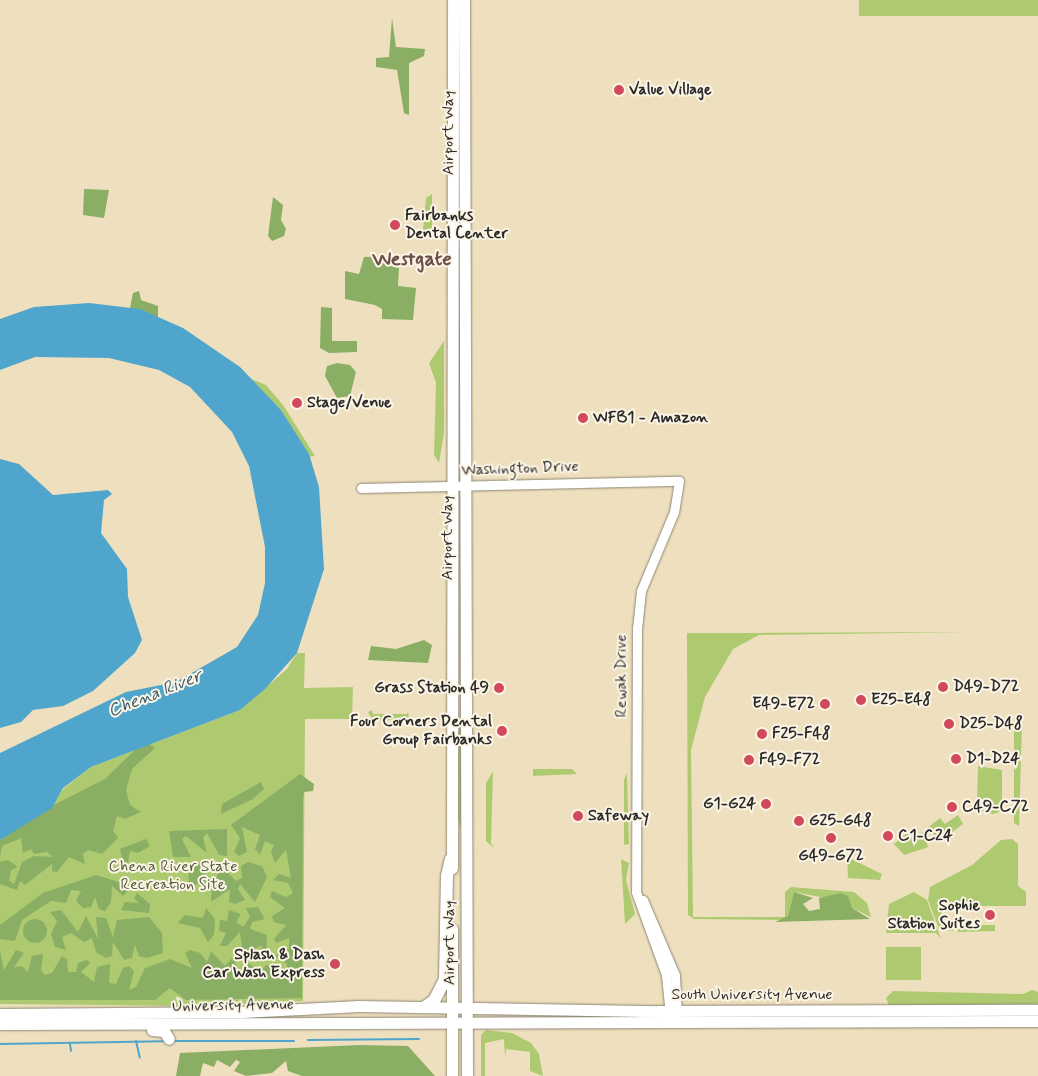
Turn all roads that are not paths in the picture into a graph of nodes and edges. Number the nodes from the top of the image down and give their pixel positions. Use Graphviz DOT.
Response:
graph roads {
  1 [pos="452,0"];
  2 [pos="464,0"];
  3 [pos="679,480"];
  4 [pos="459,485"];
  5 [pos="361,488"];
  6 [pos="452,859"];
  7 [pos="426,1006"];
  8 [pos="452,1007"];
  9 [pos="467,1008"];
  10 [pos="1038,1010"];
  11 [pos="0,1014"];
  12 [pos="674,1016"];
  13 [pos="452,1021"];
  14 [pos="1034,1021"];
  15 [pos="467,1022"];
  16 [pos="0,1024"];
  17 [pos="103,1024"];
  18 [pos="169,1039"];
  19 [pos="452,1076"];
  20 [pos="467,1076"];
  1 -- 4 [label="main road, Airport Way"];
  2 -- 4 [label="main road, Airport Way"];
  3 -- 4 [label="street, Washington Drive"];
  3 -- 12 [label="street, Rewak Drive"];
  4 -- 5 [label="street, Washington Drive"];
  4 -- 6 [label="main road, Airport Way"];
  4 -- 9 [label="main road, Airport Way"];
  6 -- 7 [label="highway"];
  6 -- 8 [label="main road, Airport Way"];
  7 -- 8 [label="main road, University Avenue"];
  7 -- 11 [label="main road, University Avenue"];
  8 -- 9 [label="main road, University Avenue"];
  8 -- 13 [label="main road, Airport Way"];
  9 -- 12 [label="main road, South University Avenue"];
  9 -- 15 [label="main road, Airport Way"];
  10 -- 12 [label="main road, South University Avenue"];
  12 -- 14 [label="main road, South University Avenue"];
  12 -- 15 [label="main road, South University Avenue"];
  13 -- 15 [label="main road, University Avenue"];
  13 -- 17 [label="main road, University Avenue"];
  13 -- 19 [label="main road, Airport Way"];
  15 -- 20 [label="main road, Airport Way"];
  16 -- 17 [label="main road, University Avenue"];
  17 -- 18 [label="main road"];
}
